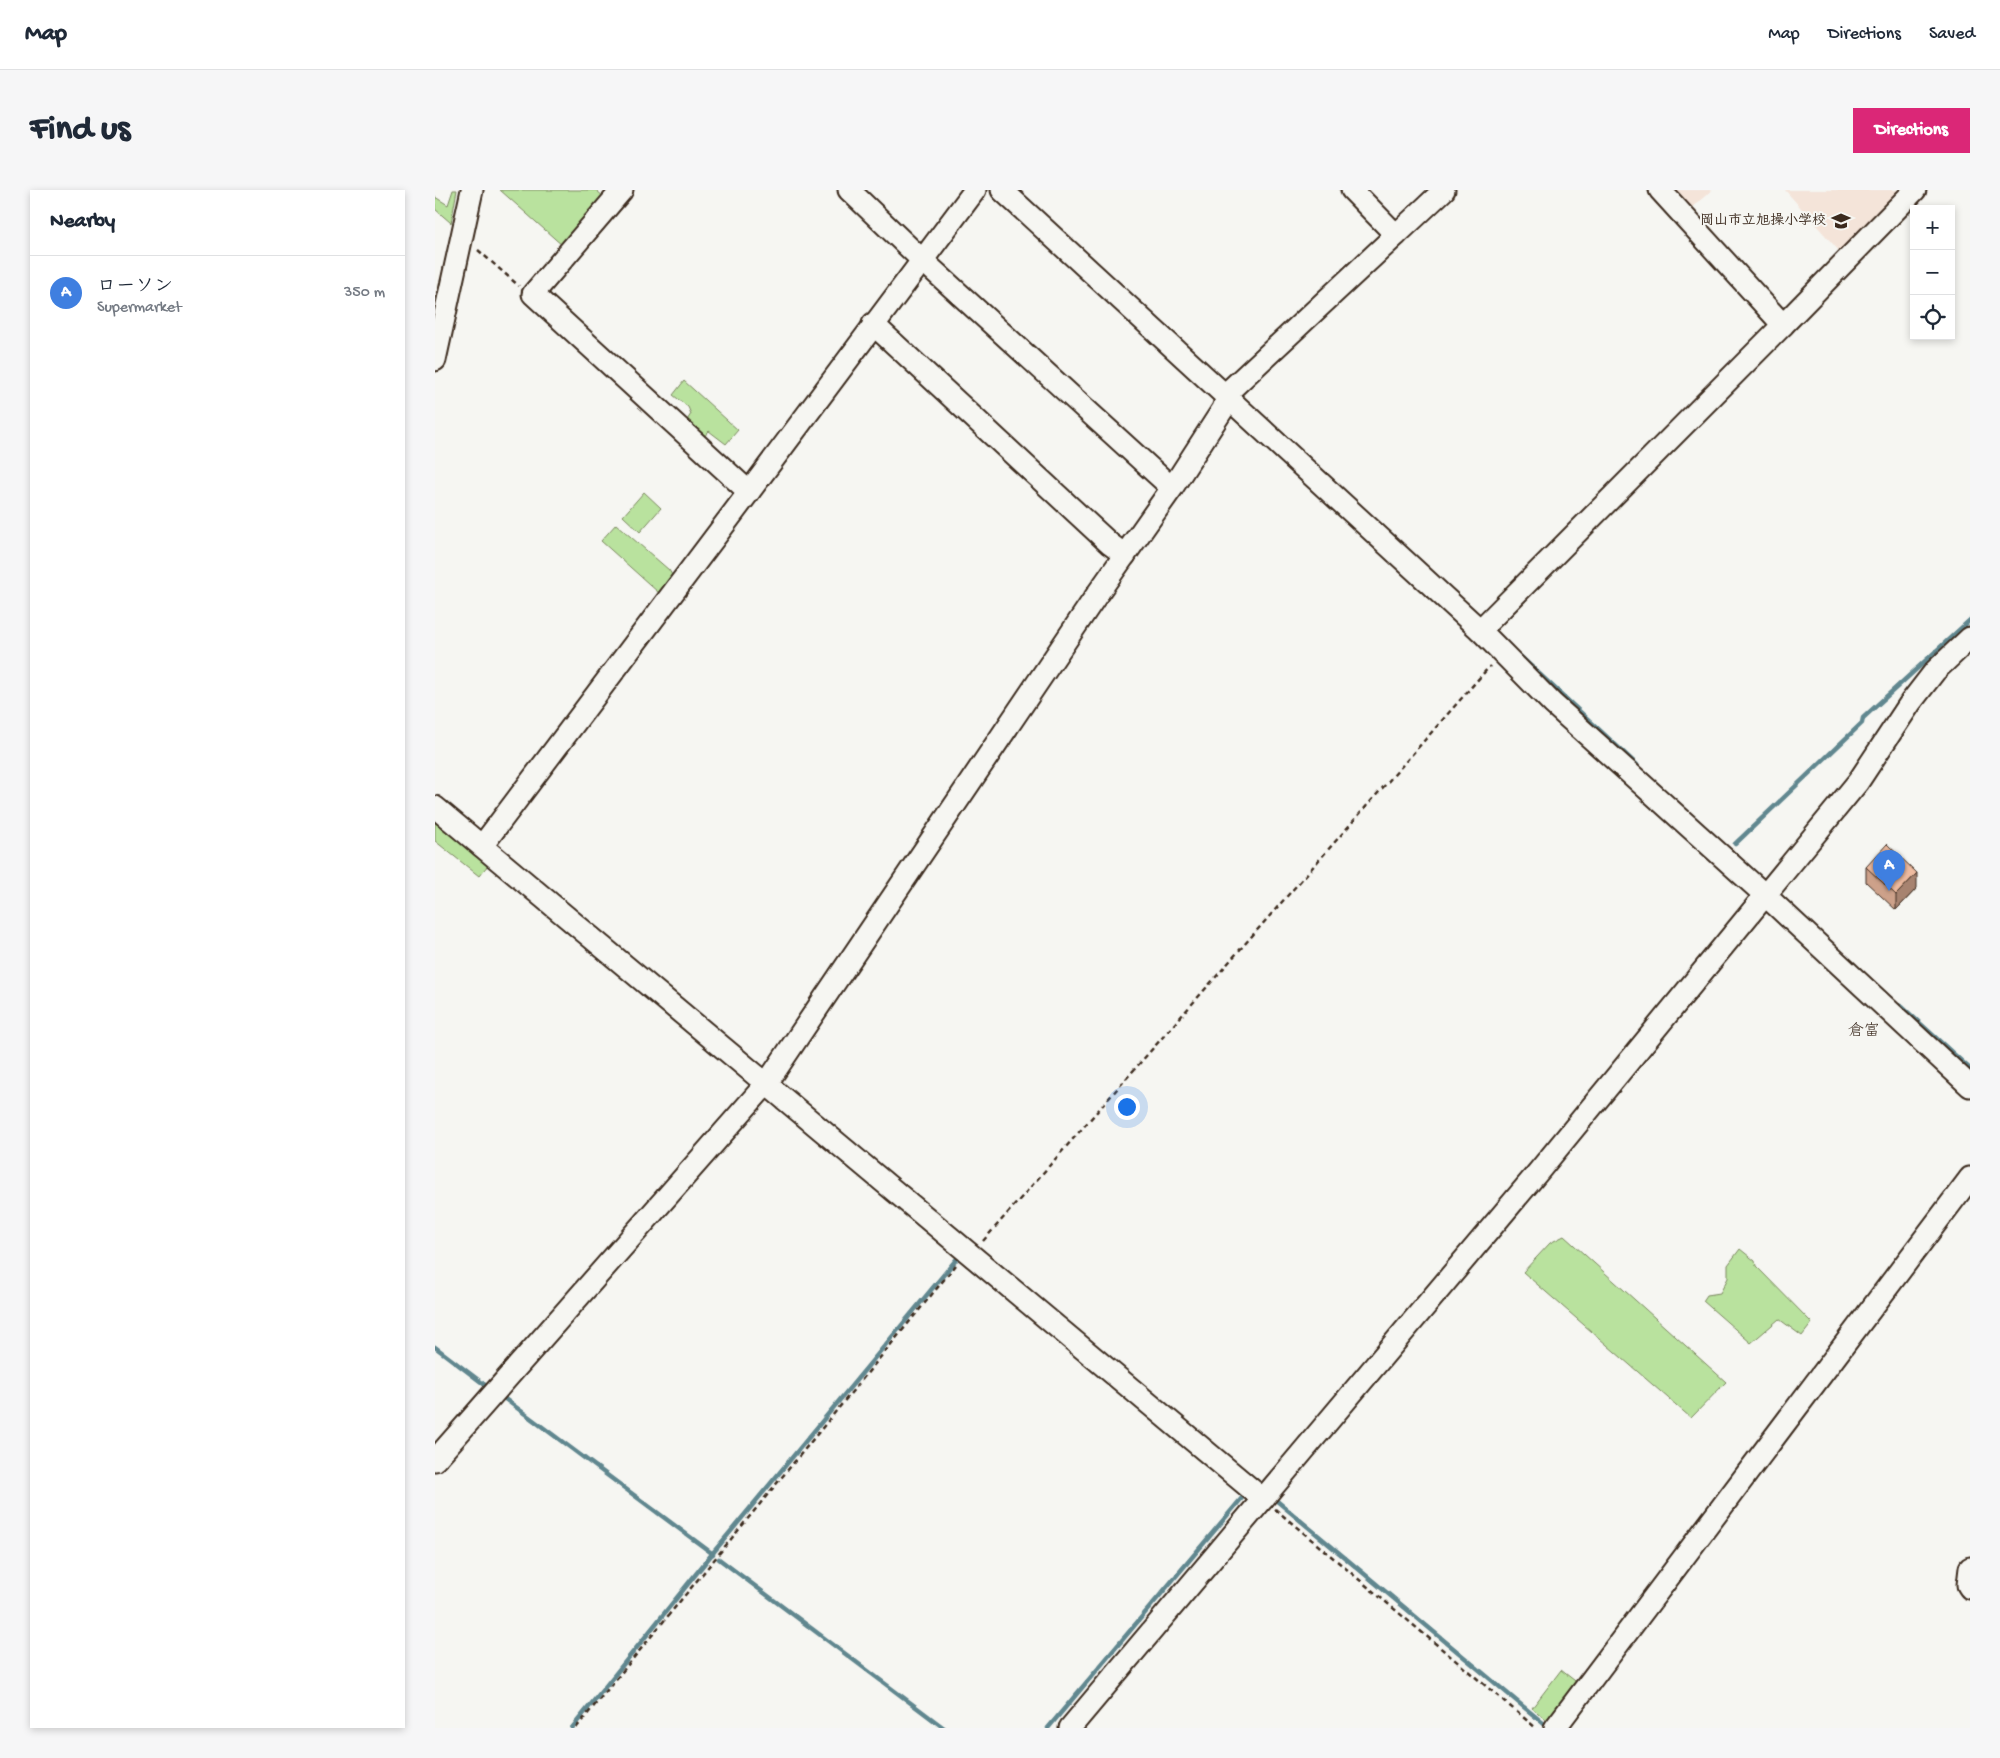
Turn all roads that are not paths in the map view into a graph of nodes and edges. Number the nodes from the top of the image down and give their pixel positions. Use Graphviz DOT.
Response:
graph roads {
  1 [pos="472,190"];
  2 [pos="622,190"];
  3 [pos="849,190"];
  4 [pos="975,190"];
  5 [pos="1002,190"];
  6 [pos="1352,190"];
  7 [pos="1444,190"];
  8 [pos="1660,190"];
  9 [pos="1915,190"];
  10 [pos="1395,235"];
  11 [pos="919,257"];
  12 [pos="1779,321"];
  13 [pos="873,324"];
  14 [pos="435,360"];
  15 [pos="1230,392"];
  16 [pos="1166,483"];
  17 [pos="745,488"];
  18 [pos="1119,551"];
  19 [pos="1484,626"];
  20 [pos="1970,638"];
  21 [pos="435,806"];
  22 [pos="482,846"];
  23 [pos="1766,896"];
  24 [pos="767,1083"];
  25 [pos="1970,1086"];
  26 [pos="1970,1178"];
  27 [pos="435,1460"];
  28 [pos="1263,1499"];
  29 [pos="1970,1568"];
  30 [pos="1970,1588"];
  31 [pos="1070,1728"];
  32 [pos="1555,1728"];
  1 -- 14 [label="street"];
  2 -- 17 [label="street"];
  3 -- 11 [label="street"];
  4 -- 11 [label="street"];
  5 -- 15 [label="street"];
  6 -- 10 [label="street"];
  7 -- 10 [label="street"];
  8 -- 12 [label="street"];
  9 -- 12 [label="street"];
  10 -- 15 [label="street"];
  11 -- 13 [label="street"];
  11 -- 16 [label="street"];
  12 -- 19 [label="street"];
  13 -- 17 [label="street"];
  13 -- 18 [label="street"];
  15 -- 16 [label="street"];
  15 -- 19 [label="street"];
  16 -- 18 [label="street"];
  17 -- 22 [label="street"];
  18 -- 24 [label="street"];
  19 -- 23 [label="street"];
  20 -- 23 [label="street"];
  21 -- 22 [label="street"];
  22 -- 24 [label="street"];
  23 -- 25 [label="street"];
  23 -- 28 [label="street"];
  24 -- 27 [label="street"];
  24 -- 28 [label="street"];
  26 -- 32 [label="street"];
  28 -- 31 [label="street"];
  29 -- 30 [label="street"];
}
